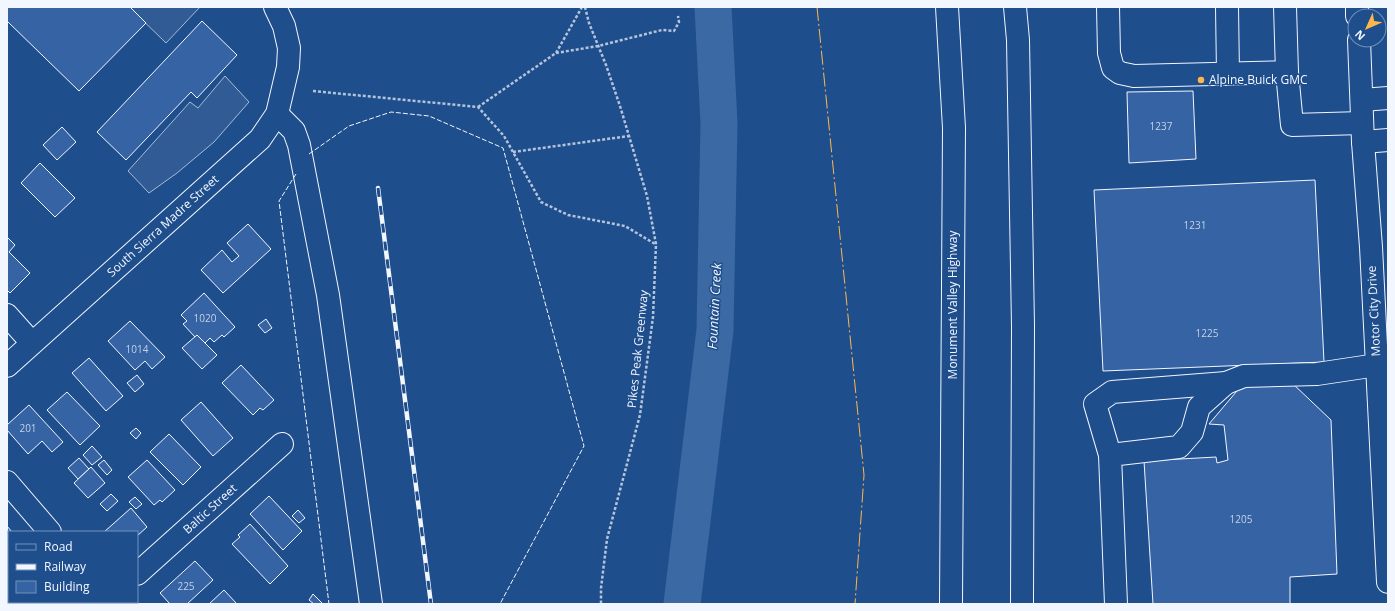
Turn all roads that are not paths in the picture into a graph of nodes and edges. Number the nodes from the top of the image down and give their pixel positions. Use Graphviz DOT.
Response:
graph roads {
  1 [pos="275,7"];
  2 [pos="947,7"];
  3 [pos="1015,7"];
  4 [pos="1108,7"];
  5 [pos="1227,7"];
  6 [pos="1285,7"];
  7 [pos="1359,48"];
  8 [pos="1287,72"];
  9 [pos="1228,74"];
  10 [pos="1388,98"];
  11 [pos="1362,100"];
  12 [pos="277,114"];
  13 [pos="1363,133"];
  14 [pos="1388,140"];
  15 [pos="1380,246"];
  16 [pos="7,315"];
  17 [pos="32,343"];
  18 [pos="1377,365"];
  19 [pos="7,366"];
  20 [pos="1226,383"];
  21 [pos="1384,441"];
  22 [pos="282,444"];
  23 [pos="1110,455"];
  24 [pos="7,482"];
  25 [pos="49,531"];
  26 [pos="138,573"];
  27 [pos="1388,582"];
  28 [pos="371,604"];
  29 [pos="951,604"];
  30 [pos="1022,604"];
  31 [pos="1116,604"];
  1 -- 12 [label="main road, South Sierra Madre Street"];
  2 -- 29 [label="main road, Monument Valley Highway"];
  3 -- 30 [label="main road"];
  4 -- 9 [label="main road"];
  5 -- 9 [label="main road"];
  6 -- 8 [label="main road"];
  7 -- 11 [label="main road, Motor City Drive"];
  8 -- 9 [label="main road"];
  8 -- 13 [label="main road"];
  10 -- 11 [label="main road"];
  11 -- 13 [label="main road, Motor City Drive"];
  12 -- 17 [label="main road, South Sierra Madre Street"];
  12 -- 28 [label="main road"];
  13 -- 14 [label="main road"];
  13 -- 15 [label="main road, Motor City Drive"];
  15 -- 18 [label="main road, Motor City Drive"];
  16 -- 17 [label="main road"];
  17 -- 19 [label="main road, South Sierra Madre Street"];
  18 -- 20 [label="main road"];
  18 -- 21 [label="main road, Motor City Drive"];
  20 -- 23 [label="main road"];
  20 -- 23 [label="main road"];
  21 -- 27 [label="main road, Motor City Drive"];
  22 -- 26 [label="main road, Baltic Street"];
  23 -- 31 [label="main road"];
  24 -- 25 [label="main road"];
}
